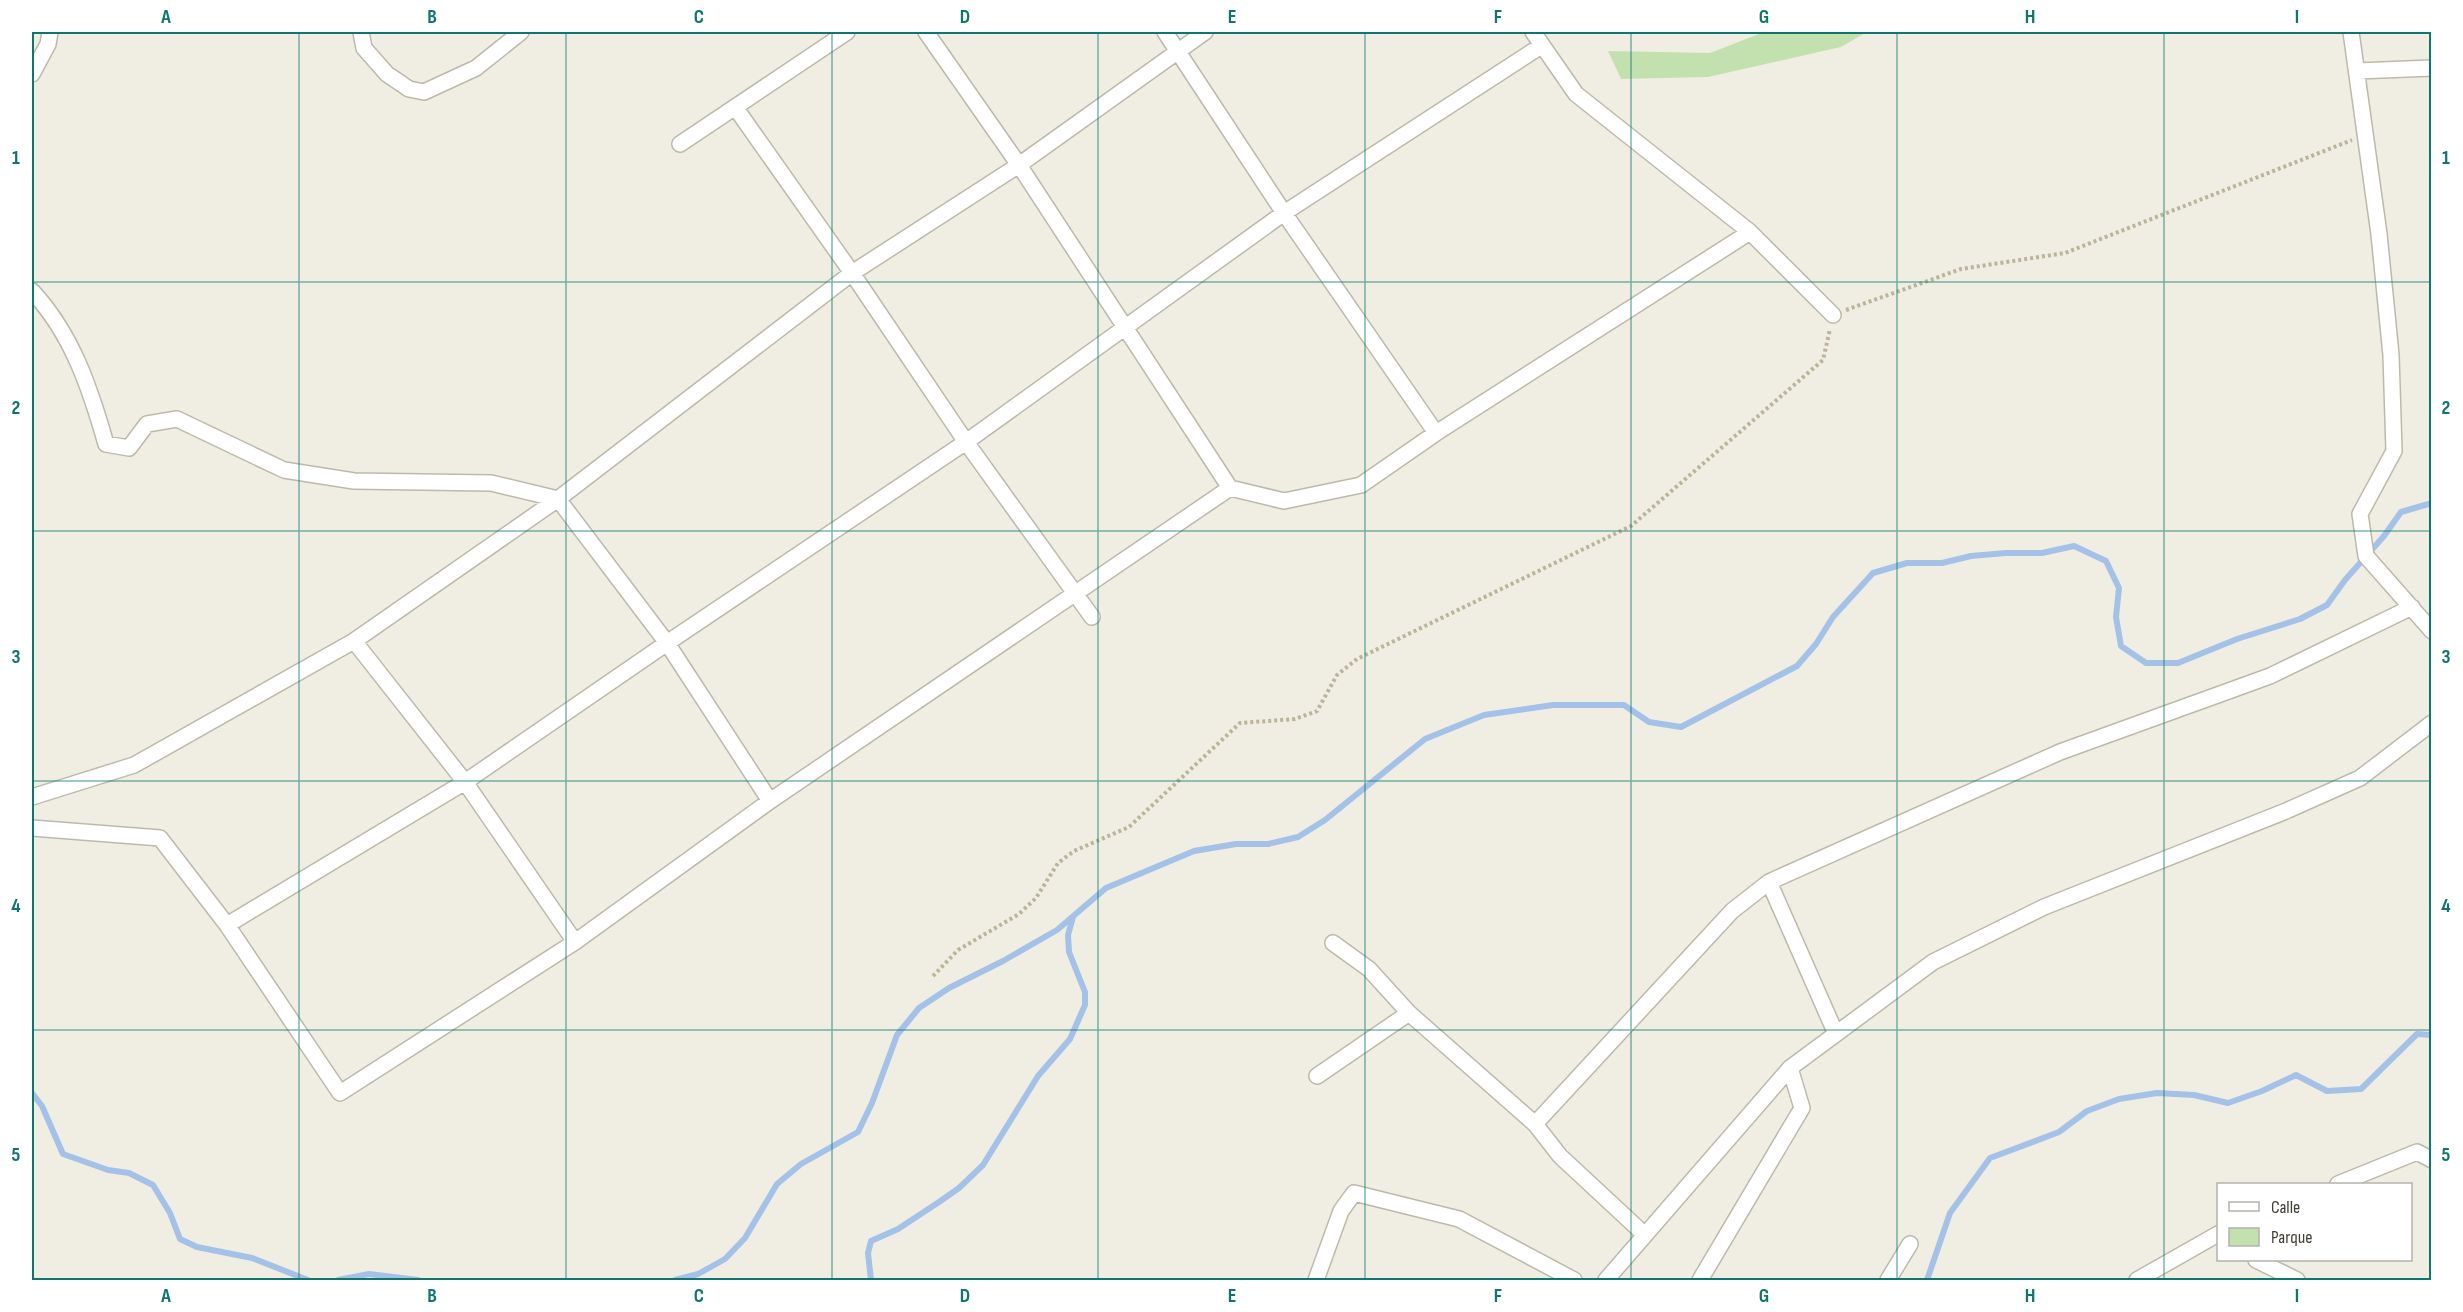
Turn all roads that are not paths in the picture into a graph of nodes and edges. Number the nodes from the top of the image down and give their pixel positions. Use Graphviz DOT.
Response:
graph roads {
  1 [pos="50,32"];
  2 [pos="361,32"];
  3 [pos="521,32"];
  4 [pos="847,32"];
  5 [pos="926,32"];
  6 [pos="1165,32"];
  7 [pos="1204,32"];
  8 [pos="1533,32"];
  9 [pos="2351,32"];
  10 [pos="1541,46"];
  11 [pos="1178,49"];
  12 [pos="2432,68"];
  13 [pos="2357,71"];
  14 [pos="32,74"];
  15 [pos="735,107"];
  16 [pos="680,144"];
  17 [pos="1019,165"];
  18 [pos="1284,213"];
  19 [pos="1750,232"];
  20 [pos="852,273"];
  21 [pos="32,291"];
  22 [pos="1833,315"];
  23 [pos="1125,326"];
  24 [pos="1436,433"];
  25 [pos="966,442"];
  26 [pos="1230,488"];
  27 [pos="558,499"];
  28 [pos="1075,592"];
  29 [pos="2412,607"];
  30 [pos="1092,617"];
  31 [pos="2432,631"];
  32 [pos="354,641"];
  33 [pos="667,642"];
  34 [pos="2432,723"];
  35 [pos="465,782"];
  36 [pos="32,797"];
  37 [pos="770,801"];
  38 [pos="32,828"];
  39 [pos="1769,882"];
  40 [pos="227,925"];
  41 [pos="575,942"];
  42 [pos="1333,944"];
  43 [pos="1409,1013"];
  44 [pos="1836,1034"];
  45 [pos="1790,1068"];
  46 [pos="1317,1076"];
  47 [pos="1536,1124"];
  48 [pos="2432,1160"];
  49 [pos="2343,1183"];
  50 [pos="1645,1235"];
  51 [pos="2216,1237"];
  52 [pos="1910,1244"];
  53 [pos="2258,1261"];
  54 [pos="1316,1281"];
  55 [pos="1574,1281"];
  56 [pos="1606,1281"];
  57 [pos="1700,1281"];
  58 [pos="1888,1281"];
  59 [pos="2138,1281"];
  60 [pos="2297,1281"];
  1 -- 14 [label="street"];
  2 -- 3 [label="street"];
  4 -- 15 [label="street"];
  5 -- 17 [label="street"];
  6 -- 11 [label="street"];
  7 -- 11 [label="street"];
  8 -- 10 [label="street"];
  9 -- 13 [label="street"];
  10 -- 18 [label="street"];
  10 -- 19 [label="street"];
  11 -- 17 [label="street"];
  11 -- 18 [label="street"];
  12 -- 13 [label="street"];
  13 -- 29 [label="street"];
  15 -- 16 [label="street"];
  15 -- 20 [label="street"];
  17 -- 20 [label="street"];
  17 -- 23 [label="street"];
  18 -- 23 [label="street"];
  18 -- 24 [label="street"];
  19 -- 22 [label="street"];
  19 -- 24 [label="street"];
  20 -- 25 [label="street"];
  20 -- 27 [label="street"];
  21 -- 27 [label="street"];
  23 -- 25 [label="street"];
  23 -- 26 [label="street"];
  24 -- 26 [label="street"];
  25 -- 28 [label="street"];
  25 -- 33 [label="street"];
  26 -- 28 [label="street"];
  27 -- 32 [label="street"];
  27 -- 33 [label="street"];
  28 -- 30 [label="street"];
  28 -- 37 [label="street"];
  29 -- 31 [label="street"];
  29 -- 39 [label="street"];
  32 -- 35 [label="street"];
  32 -- 36 [label="street"];
  33 -- 35 [label="street"];
  33 -- 37 [label="street"];
  34 -- 44 [label="street"];
  35 -- 40 [label="street"];
  35 -- 41 [label="street"];
  37 -- 41 [label="street"];
  38 -- 40 [label="street"];
  39 -- 44 [label="street"];
  39 -- 47 [label="street"];
  40 -- 41 [label="street"];
  42 -- 43 [label="street"];
  43 -- 46 [label="street"];
  43 -- 47 [label="street"];
  44 -- 45 [label="street"];
  45 -- 50 [label="street"];
  45 -- 57 [label="street"];
  47 -- 50 [label="street"];
  48 -- 49 [label="street"];
  50 -- 56 [label="street"];
  51 -- 59 [label="street"];
  52 -- 58 [label="street"];
  53 -- 60 [label="street"];
  54 -- 55 [label="street"];
}
